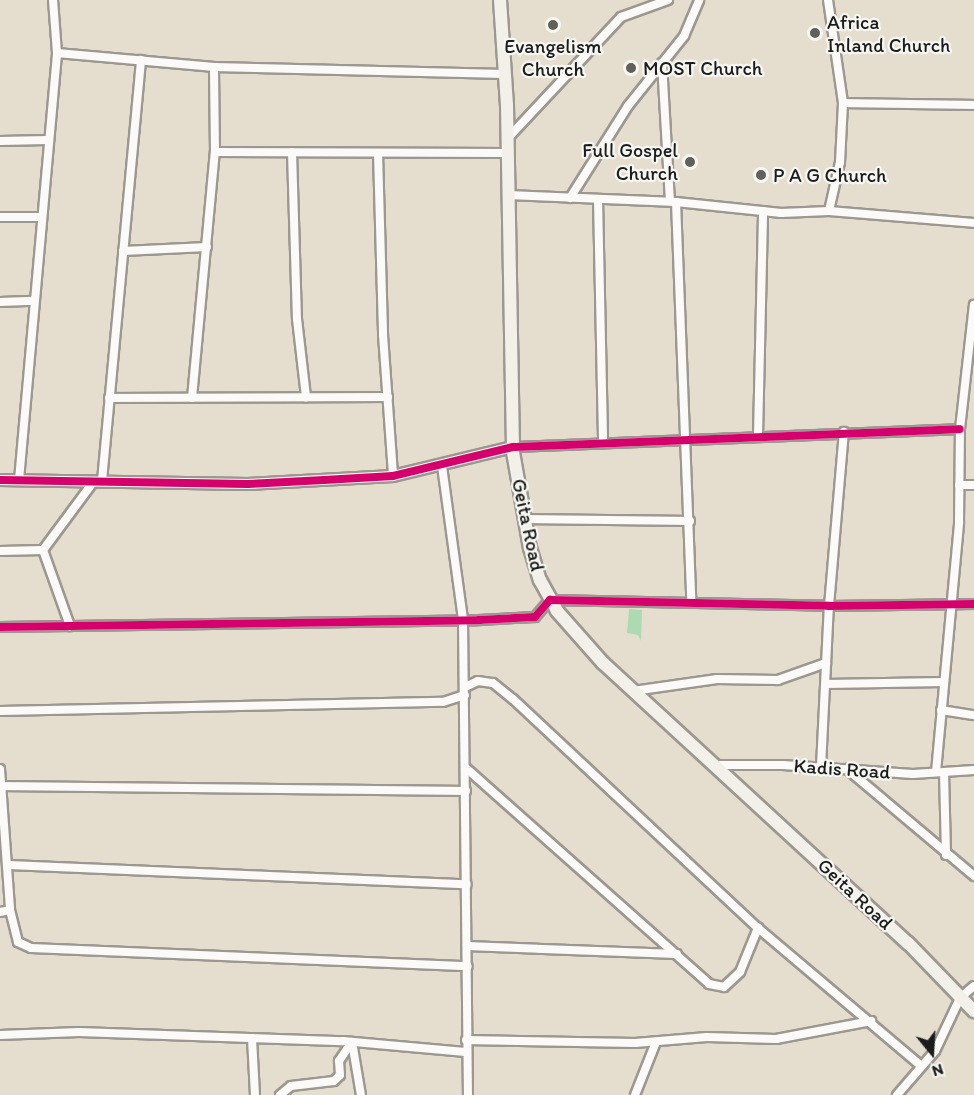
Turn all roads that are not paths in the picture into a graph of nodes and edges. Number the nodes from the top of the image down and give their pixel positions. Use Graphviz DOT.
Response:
graph roads {
  1 [pos="53,0"];
  2 [pos="500,0"];
  3 [pos="668,0"];
  4 [pos="699,0"];
  5 [pos="828,0"];
  6 [pos="57,53"];
  7 [pos="141,60"];
  8 [pos="662,63"];
  9 [pos="214,66"];
  10 [pos="505,74"];
  11 [pos="843,103"];
  12 [pos="974,105"];
  13 [pos="507,139"];
  14 [pos="47,140"];
  15 [pos="0,141"];
  16 [pos="215,152"];
  17 [pos="292,152"];
  18 [pos="378,153"];
  19 [pos="507,153"];
  20 [pos="508,195"];
  21 [pos="570,198"];
  22 [pos="598,199"];
  23 [pos="673,201"];
  24 [pos="763,211"];
  25 [pos="829,212"];
  26 [pos="0,217"];
  27 [pos="41,217"];
  28 [pos="974,223"];
  29 [pos="207,247"];
  30 [pos="123,250"];
  31 [pos="34,301"];
  32 [pos="0,302"];
  33 [pos="974,305"];
  34 [pos="972,351"];
  35 [pos="306,397"];
  36 [pos="387,397"];
  37 [pos="109,398"];
  38 [pos="192,398"];
  39 [pos="960,429"];
  40 [pos="844,432"];
  41 [pos="758,436"];
  42 [pos="684,440"];
  43 [pos="603,443"];
  44 [pos="513,447"];
  45 [pos="442,466"];
  46 [pos="393,476"];
  47 [pos="0,480"];
  48 [pos="19,480"];
  49 [pos="98,481"];
  50 [pos="959,485"];
  51 [pos="974,485"];
  52 [pos="525,519"];
  53 [pos="690,521"];
  54 [pos="43,550"];
  55 [pos="0,551"];
  56 [pos="550,600"];
  57 [pos="691,601"];
  58 [pos="949,603"];
  59 [pos="974,604"];
  60 [pos="829,606"];
  61 [pos="463,620"];
  62 [pos="70,626"];
  63 [pos="0,627"];
  64 [pos="826,663"];
  65 [pos="943,682"];
  66 [pos="826,684"];
  67 [pos="465,691"];
  68 [pos="633,691"];
  69 [pos="941,710"];
  70 [pos="0,711"];
  71 [pos="974,715"];
  72 [pos="711,765"];
  73 [pos="821,767"];
  74 [pos="466,768"];
  75 [pos="0,769"];
  76 [pos="847,769"];
  77 [pos="974,770"];
  78 [pos="940,772"];
  79 [pos="1,786"];
  80 [pos="466,791"];
  81 [pos="946,855"];
  82 [pos="7,864"];
  83 [pos="974,876"];
  84 [pos="467,884"];
  85 [pos="10,910"];
  86 [pos="0,912"];
  87 [pos="758,928"];
  88 [pos="467,946"];
  89 [pos="677,954"];
  90 [pos="468,966"];
  91 [pos="974,985"];
  92 [pos="960,998"];
  93 [pos="974,1011"];
  94 [pos="871,1022"];
  95 [pos="0,1035"];
  96 [pos="252,1038"];
  97 [pos="466,1040"];
  98 [pos="656,1041"];
  99 [pos="352,1042"];
  100 [pos="466,1052"];
  101 [pos="921,1065"];
  102 [pos="255,1095"];
  103 [pos="280,1095"];
  104 [pos="361,1095"];
  105 [pos="468,1095"];
  106 [pos="634,1095"];
  107 [pos="897,1095"];
  1 -- 6 [label="street"];
  2 -- 10 [label="main road, Geita Road"];
  3 -- 13 [label="street"];
  4 -- 8 [label="street"];
  5 -- 11 [label="street"];
  6 -- 7 [label="street"];
  6 -- 14 [label="street"];
  7 -- 9 [label="street"];
  7 -- 30 [label="street"];
  8 -- 21 [label="street"];
  8 -- 23 [label="street"];
  9 -- 10 [label="street"];
  9 -- 16 [label="street"];
  10 -- 13 [label="main road, Geita Road"];
  11 -- 12 [label="street"];
  11 -- 25 [label="street"];
  13 -- 19 [label="main road, Geita Road"];
  14 -- 15 [label="street"];
  14 -- 27 [label="street"];
  16 -- 17 [label="street"];
  16 -- 29 [label="street"];
  17 -- 18 [label="street"];
  17 -- 35 [label="street"];
  18 -- 19 [label="street"];
  18 -- 36 [label="street"];
  19 -- 20 [label="main road, Geita Road"];
  20 -- 21 [label="street"];
  20 -- 44 [label="main road, Geita Road"];
  21 -- 22 [label="street"];
  22 -- 23 [label="street"];
  22 -- 43 [label="street"];
  23 -- 24 [label="street"];
  23 -- 42 [label="street"];
  24 -- 25 [label="street"];
  24 -- 41 [label="street"];
  25 -- 28 [label="street"];
  26 -- 27 [label="street"];
  27 -- 31 [label="street"];
  29 -- 30 [label="street"];
  29 -- 38 [label="street"];
  30 -- 37 [label="street"];
  31 -- 32 [label="street"];
  31 -- 48 [label="street"];
  33 -- 34 [label="street"];
  34 -- 39 [label="street"];
  35 -- 36 [label="street"];
  35 -- 38 [label="street"];
  36 -- 46 [label="street"];
  37 -- 38 [label="street"];
  37 -- 49 [label="street"];
  39 -- 40 [label="street"];
  39 -- 50 [label="street"];
  40 -- 41 [label="street"];
  40 -- 60 [label="street"];
  41 -- 42 [label="street"];
  42 -- 43 [label="street"];
  42 -- 53 [label="street"];
  43 -- 44 [label="street"];
  44 -- 45 [label="street"];
  44 -- 52 [label="main road, Geita Road"];
  45 -- 46 [label="street"];
  45 -- 61 [label="street"];
  46 -- 49 [label="street"];
  47 -- 48 [label="street"];
  48 -- 49 [label="street"];
  49 -- 54 [label="street"];
  50 -- 51 [label="street"];
  50 -- 58 [label="street"];
  52 -- 53 [label="street"];
  52 -- 56 [label="main road, Geita Road"];
  53 -- 57 [label="street"];
  54 -- 55 [label="street"];
  54 -- 62 [label="street"];
  56 -- 57 [label="street"];
  56 -- 61 [label="street"];
  56 -- 68 [label="main road, Geita Road"];
  57 -- 60 [label="street"];
  58 -- 59 [label="street"];
  58 -- 60 [label="street"];
  58 -- 65 [label="street"];
  60 -- 64 [label="street"];
  61 -- 62 [label="street"];
  61 -- 67 [label="street"];
  62 -- 63 [label="street"];
  64 -- 66 [label="street"];
  64 -- 68 [label="street"];
  65 -- 66 [label="street"];
  65 -- 69 [label="street"];
  66 -- 73 [label="street"];
  67 -- 70 [label="street"];
  67 -- 74 [label="street"];
  67 -- 87 [label="street"];
  68 -- 72 [label="main road, Geita Road"];
  69 -- 71 [label="street"];
  69 -- 78 [label="street"];
  72 -- 73 [label="street, Kadis Road"];
  72 -- 92 [label="main road, Geita Road"];
  73 -- 76 [label="street, Kadis Road"];
  74 -- 80 [label="street"];
  74 -- 89 [label="street"];
  75 -- 79 [label="street"];
  76 -- 78 [label="street, Kadis Road"];
  76 -- 81 [label="street"];
  77 -- 78 [label="street, Kadis Road"];
  78 -- 81 [label="street"];
  79 -- 80 [label="street"];
  79 -- 82 [label="street"];
  80 -- 84 [label="street"];
  81 -- 83 [label="street"];
  82 -- 84 [label="street"];
  82 -- 85 [label="street"];
  84 -- 88 [label="street"];
  85 -- 86 [label="street"];
  85 -- 90 [label="street"];
  87 -- 89 [label="street"];
  87 -- 94 [label="street"];
  88 -- 89 [label="street"];
  88 -- 90 [label="street"];
  90 -- 97 [label="street"];
  91 -- 92 [label="street"];
  92 -- 93 [label="main road, Geita Road"];
  92 -- 101 [label="street"];
  94 -- 98 [label="street"];
  94 -- 101 [label="street"];
  95 -- 96 [label="street"];
  96 -- 99 [label="street"];
  96 -- 102 [label="street"];
  97 -- 98 [label="street"];
  97 -- 100 [label="street"];
  98 -- 106 [label="street"];
  99 -- 100 [label="street"];
  99 -- 103 [label="street"];
  99 -- 104 [label="street"];
  100 -- 105 [label="street"];
  101 -- 107 [label="street"];
}
